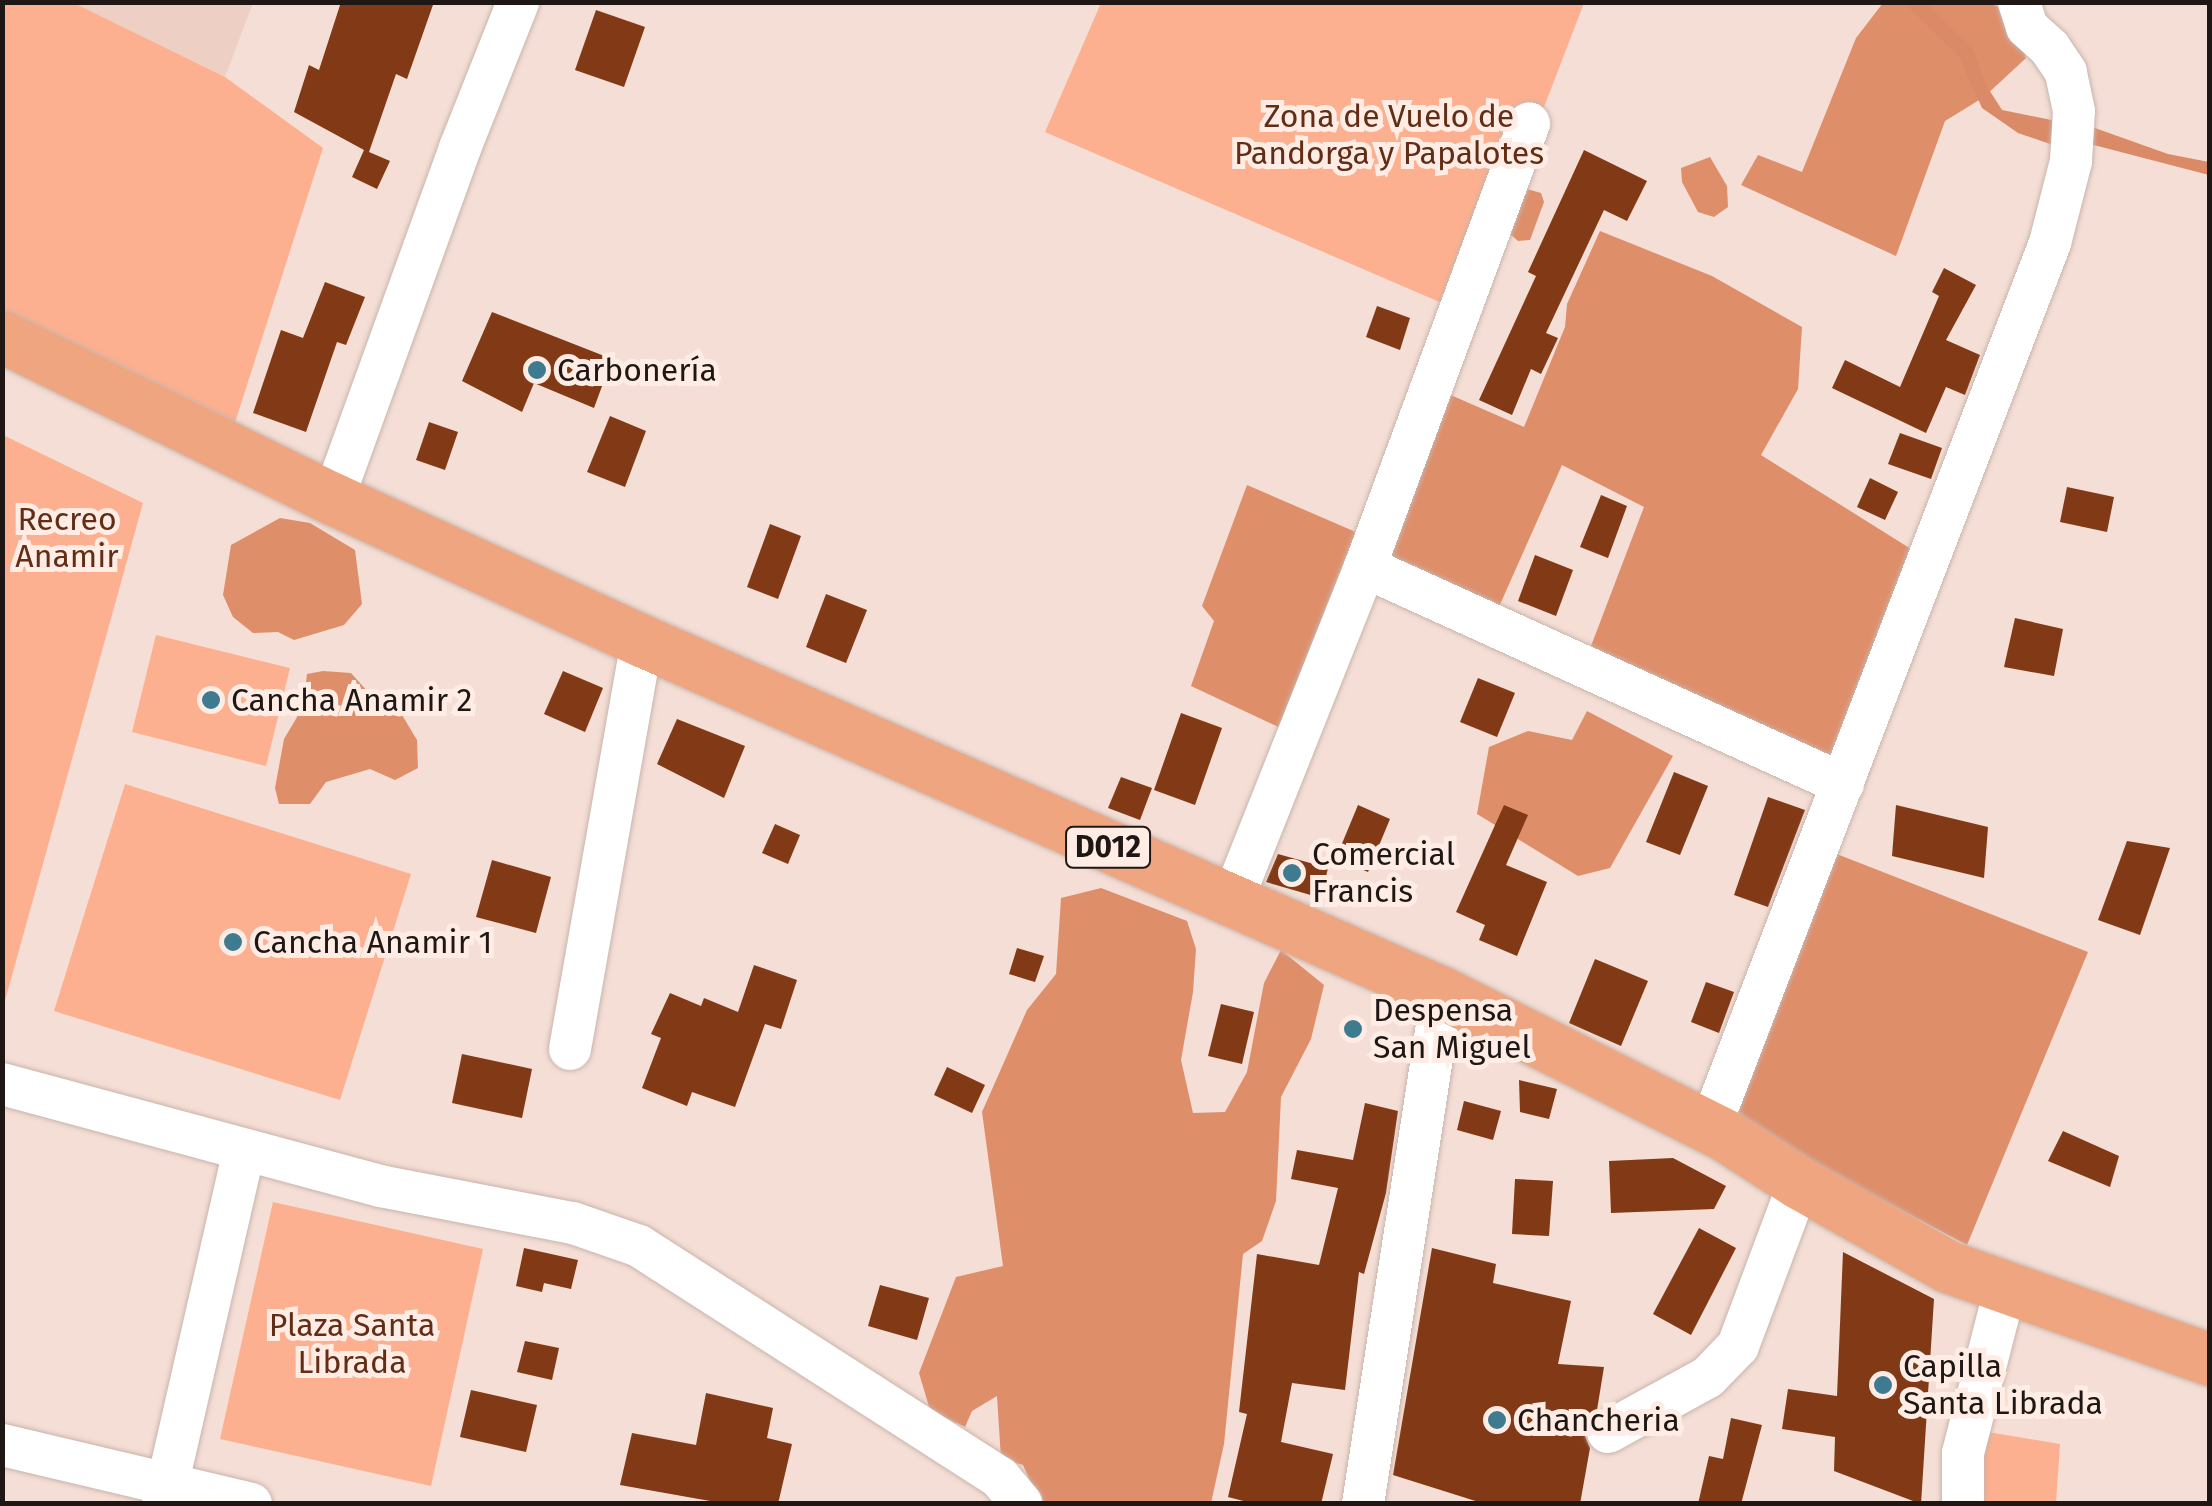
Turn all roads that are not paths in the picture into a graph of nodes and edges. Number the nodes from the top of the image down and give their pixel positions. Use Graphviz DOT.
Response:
graph roads {
  1 [pos="518,2"];
  2 [pos="2019,2"];
  3 [pos="1529,122"];
  4 [pos="2,337"];
  5 [pos="333,498"];
  6 [pos="1365,567"];
  7 [pos="642,641"];
  8 [pos="1842,784"];
  9 [pos="1232,901"];
  10 [pos="1442,993"];
  11 [pos="570,1049"];
  12 [pos="2,1084"];
  13 [pos="1710,1127"];
  14 [pos="244,1152"];
  15 [pos="1799,1183"];
  16 [pos="2005,1289"];
  17 [pos="2210,1360"];
  18 [pos="1608,1432"];
  19 [pos="2,1445"];
  20 [pos="165,1495"];
  21 [pos="251,1504"];
  22 [pos="1021,1504"];
  23 [pos="1363,1504"];
  24 [pos="1964,1504"];
  1 -- 5 [label="street"];
  2 -- 8 [label="street"];
  3 -- 6 [label="street"];
  4 -- 5 [label="main road, D012"];
  5 -- 7 [label="main road, D012"];
  6 -- 8 [label="street"];
  6 -- 9 [label="street"];
  7 -- 9 [label="main road, D012"];
  7 -- 11 [label="street"];
  8 -- 13 [label="street"];
  9 -- 10 [label="main road, D012"];
  10 -- 13 [label="main road, D012"];
  10 -- 23 [label="street"];
  12 -- 14 [label="street"];
  13 -- 15 [label="main road, D012"];
  14 -- 20 [label="street"];
  14 -- 22 [label="street"];
  15 -- 16 [label="main road, D012"];
  15 -- 18 [label="street"];
  16 -- 17 [label="main road, D012"];
  16 -- 24 [label="street"];
  19 -- 20 [label="street"];
  20 -- 21 [label="street"];
}
